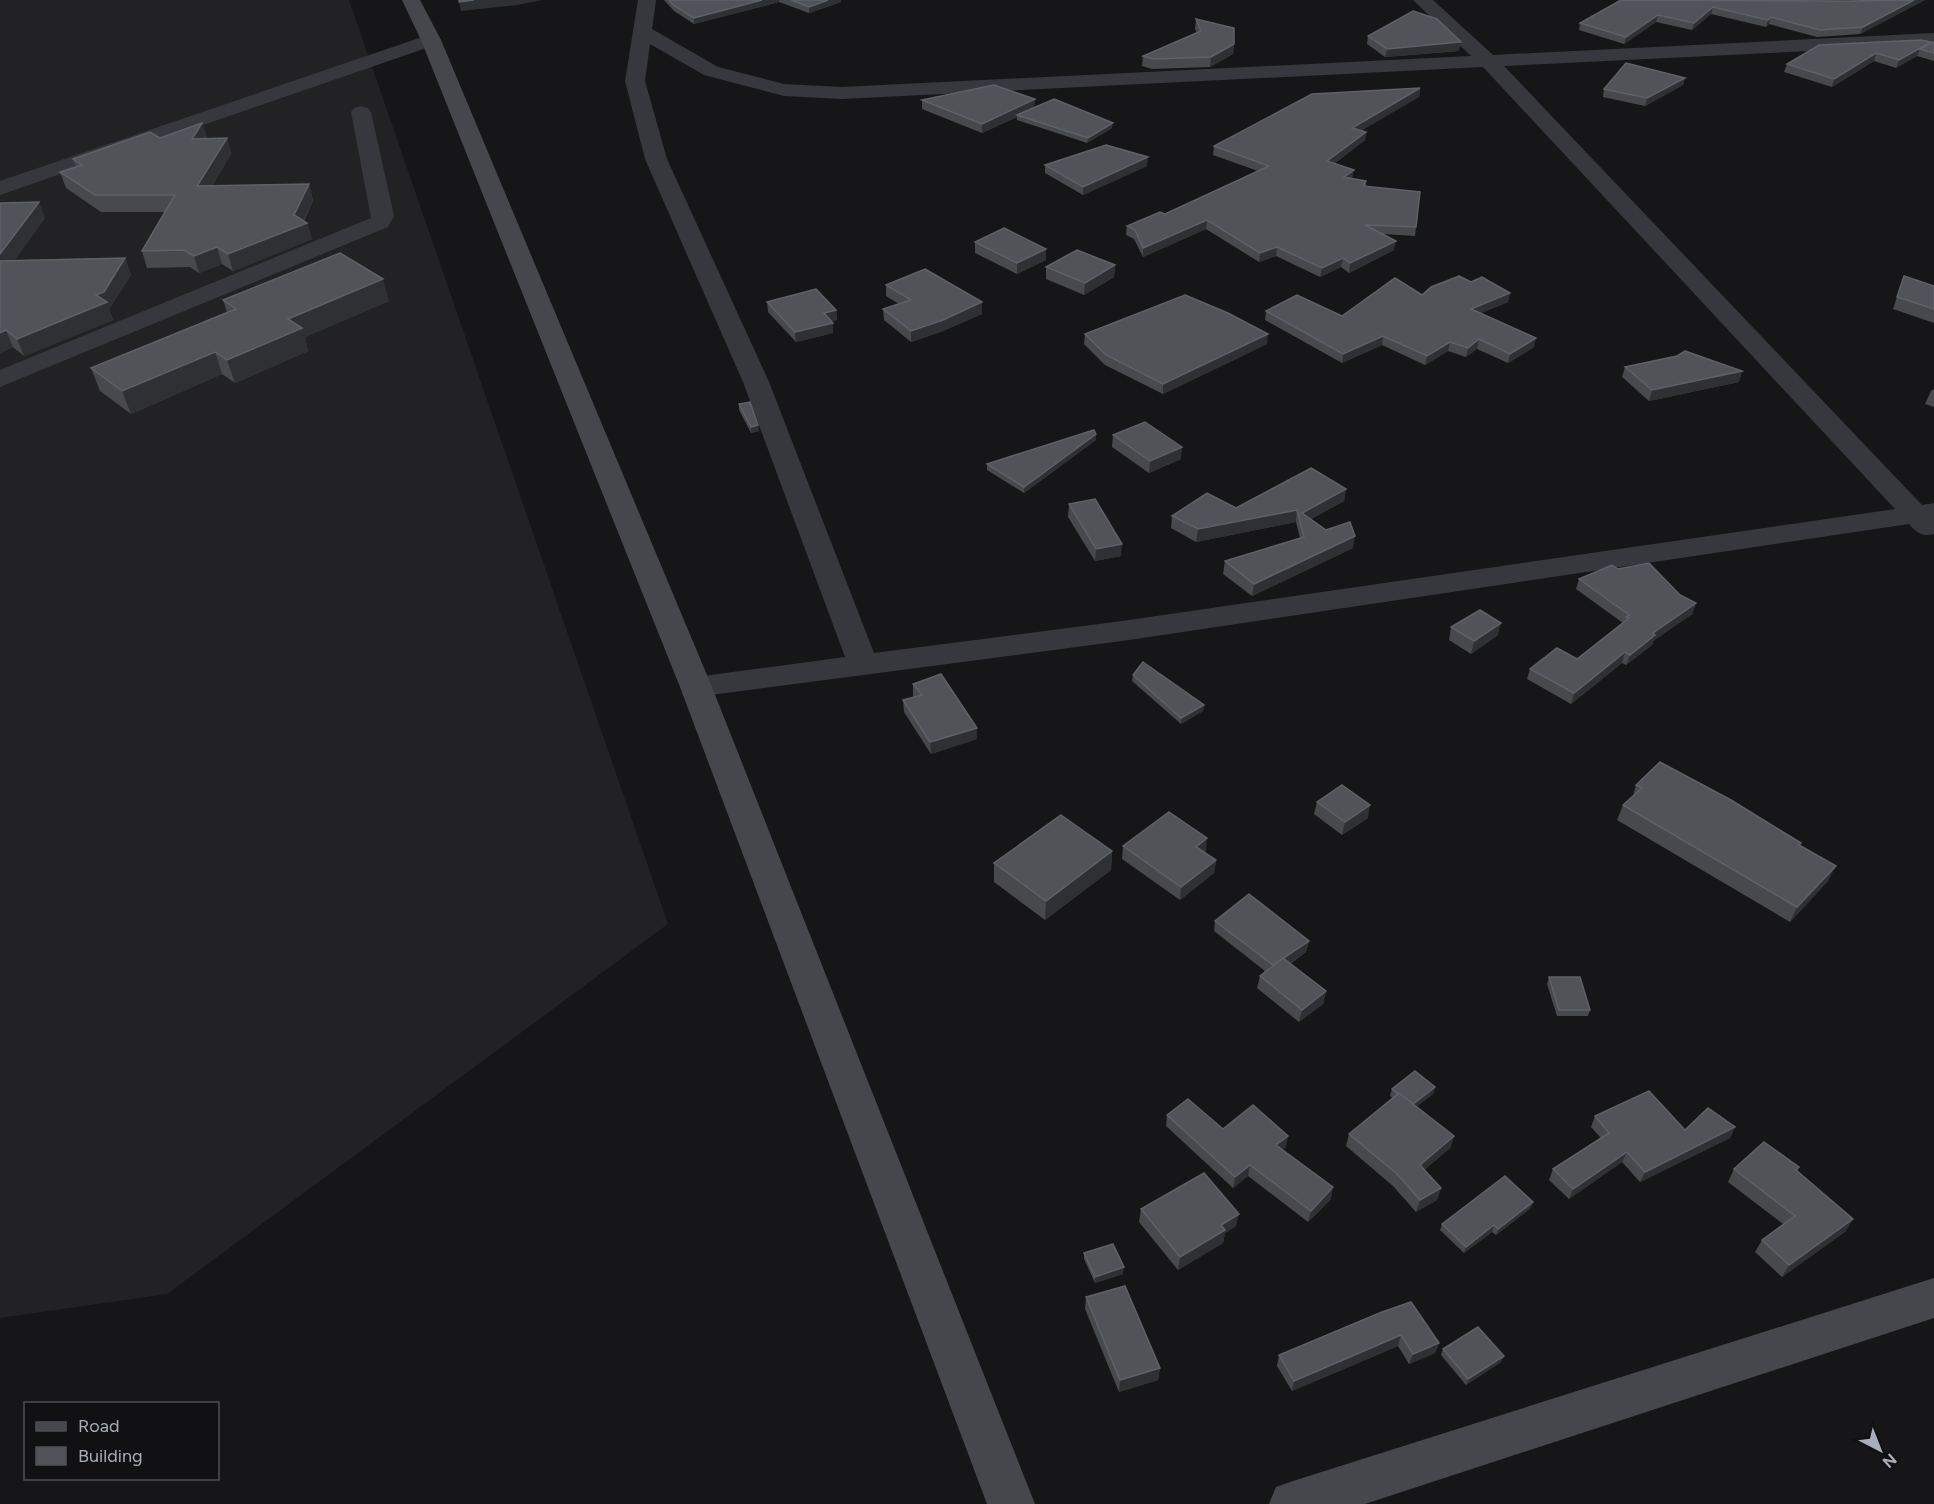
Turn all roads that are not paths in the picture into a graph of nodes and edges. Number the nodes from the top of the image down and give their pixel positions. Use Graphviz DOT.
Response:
graph roads {
  1 [pos="411,0"];
  2 [pos="646,0"];
  3 [pos="1422,0"];
  4 [pos="642,31"];
  5 [pos="1934,39"];
  6 [pos="431,40"];
  7 [pos="1487,60"];
  8 [pos="361,112"];
  9 [pos="0,188"];
  10 [pos="0,380"];
  11 [pos="1928,520"];
  12 [pos="863,665"];
  13 [pos="696,687"];
  14 [pos="1934,1298"];
  15 [pos="1011,1504"];
  16 [pos="1293,1504"];
  1 -- 6 [label="street"];
  2 -- 4 [label="street"];
  3 -- 7 [label="street"];
  4 -- 7 [label="street"];
  4 -- 12 [label="street"];
  5 -- 7 [label="street"];
  6 -- 9 [label="street"];
  6 -- 13 [label="street"];
  7 -- 11 [label="street"];
  8 -- 10 [label="street"];
  11 -- 12 [label="street"];
  12 -- 13 [label="street"];
  13 -- 15 [label="street"];
  14 -- 16 [label="street"];
}
